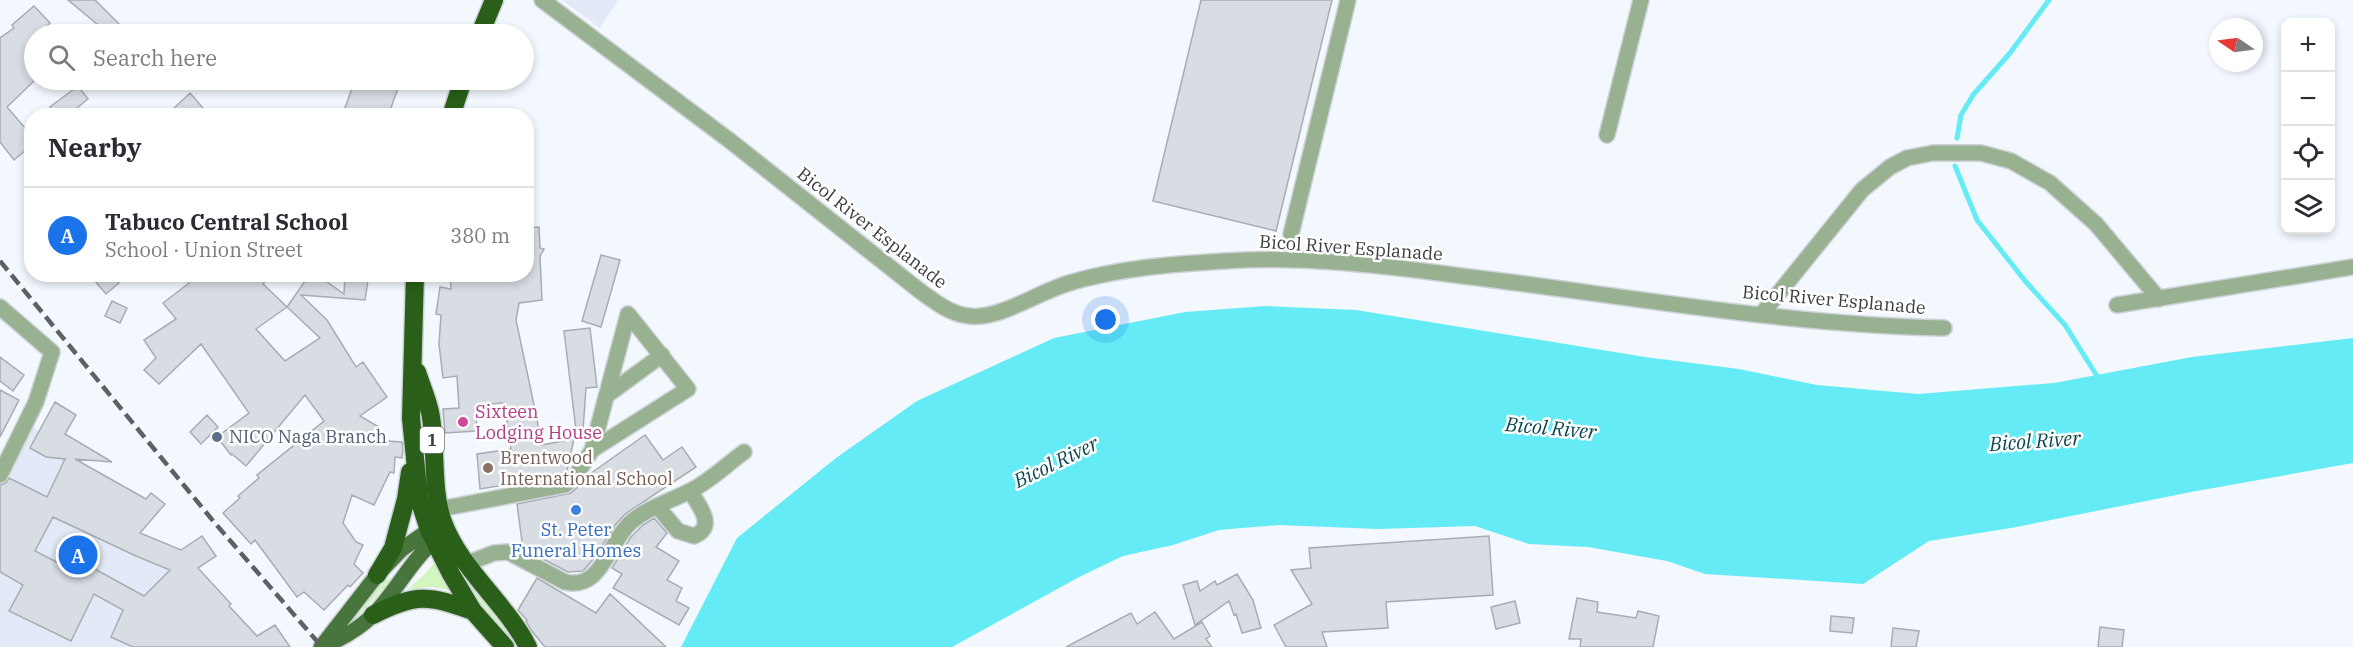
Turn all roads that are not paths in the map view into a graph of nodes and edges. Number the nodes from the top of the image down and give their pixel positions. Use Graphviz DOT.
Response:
graph roads {
  1 [pos="494,0"];
  2 [pos="542,0"];
  3 [pos="1348,0"];
  4 [pos="1641,0"];
  5 [pos="484,24"];
  6 [pos="460,90"];
  7 [pos="454,108"];
  8 [pos="1607,135"];
  9 [pos="1292,234"];
  10 [pos="2353,267"];
  11 [pos="414,282"];
  12 [pos="2159,299"];
  13 [pos="2117,305"];
  14 [pos="0,307"];
  15 [pos="1761,315"];
  16 [pos="1944,328"];
  17 [pos="662,356"];
  18 [pos="414,362"];
  19 [pos="606,396"];
  20 [pos="414,443"];
  21 [pos="592,450"];
  22 [pos="744,452"];
  23 [pos="0,475"];
  24 [pos="690,491"];
  25 [pos="657,506"];
  26 [pos="439,526"];
  27 [pos="468,564"];
  28 [pos="377,575"];
  29 [pos="473,611"];
  30 [pos="373,615"];
  31 [pos="322,647"];
  32 [pos="505,647"];
  33 [pos="528,647"];
  1 -- 5 [label="highway"];
  2 -- 15 [label="street, Bicol River Esplanade"];
  3 -- 9 [label="street"];
  4 -- 8 [label="street"];
  6 -- 7 [label="highway"];
  10 -- 12 [label="street"];
  11 -- 18 [label="highway, 1"];
  12 -- 13 [label="street"];
  12 -- 15 [label="street"];
  14 -- 23 [label="street"];
  15 -- 16 [label="street, Bicol River Esplanade"];
  17 -- 19 [label="street"];
  17 -- 19 [label="street"];
  17 -- 21 [label="street"];
  18 -- 20 [label="highway, 1"];
  18 -- 26 [label="highway, 1"];
  19 -- 21 [label="street"];
  20 -- 26 [label="highway, 1"];
  20 -- 28 [label="highway"];
  21 -- 26 [label="street"];
  22 -- 24 [label="street"];
  24 -- 25 [label="street"];
  24 -- 25 [label="street"];
  25 -- 27 [label="street"];
  26 -- 27 [label="highway, 1"];
  26 -- 28 [label="main road"];
  26 -- 29 [label="highway, 1"];
  26 -- 30 [label="main road"];
  27 -- 33 [label="highway, 1"];
  28 -- 31 [label="main road"];
  29 -- 30 [label="highway"];
  29 -- 32 [label="highway, 1"];
  30 -- 31 [label="main road"];
}
